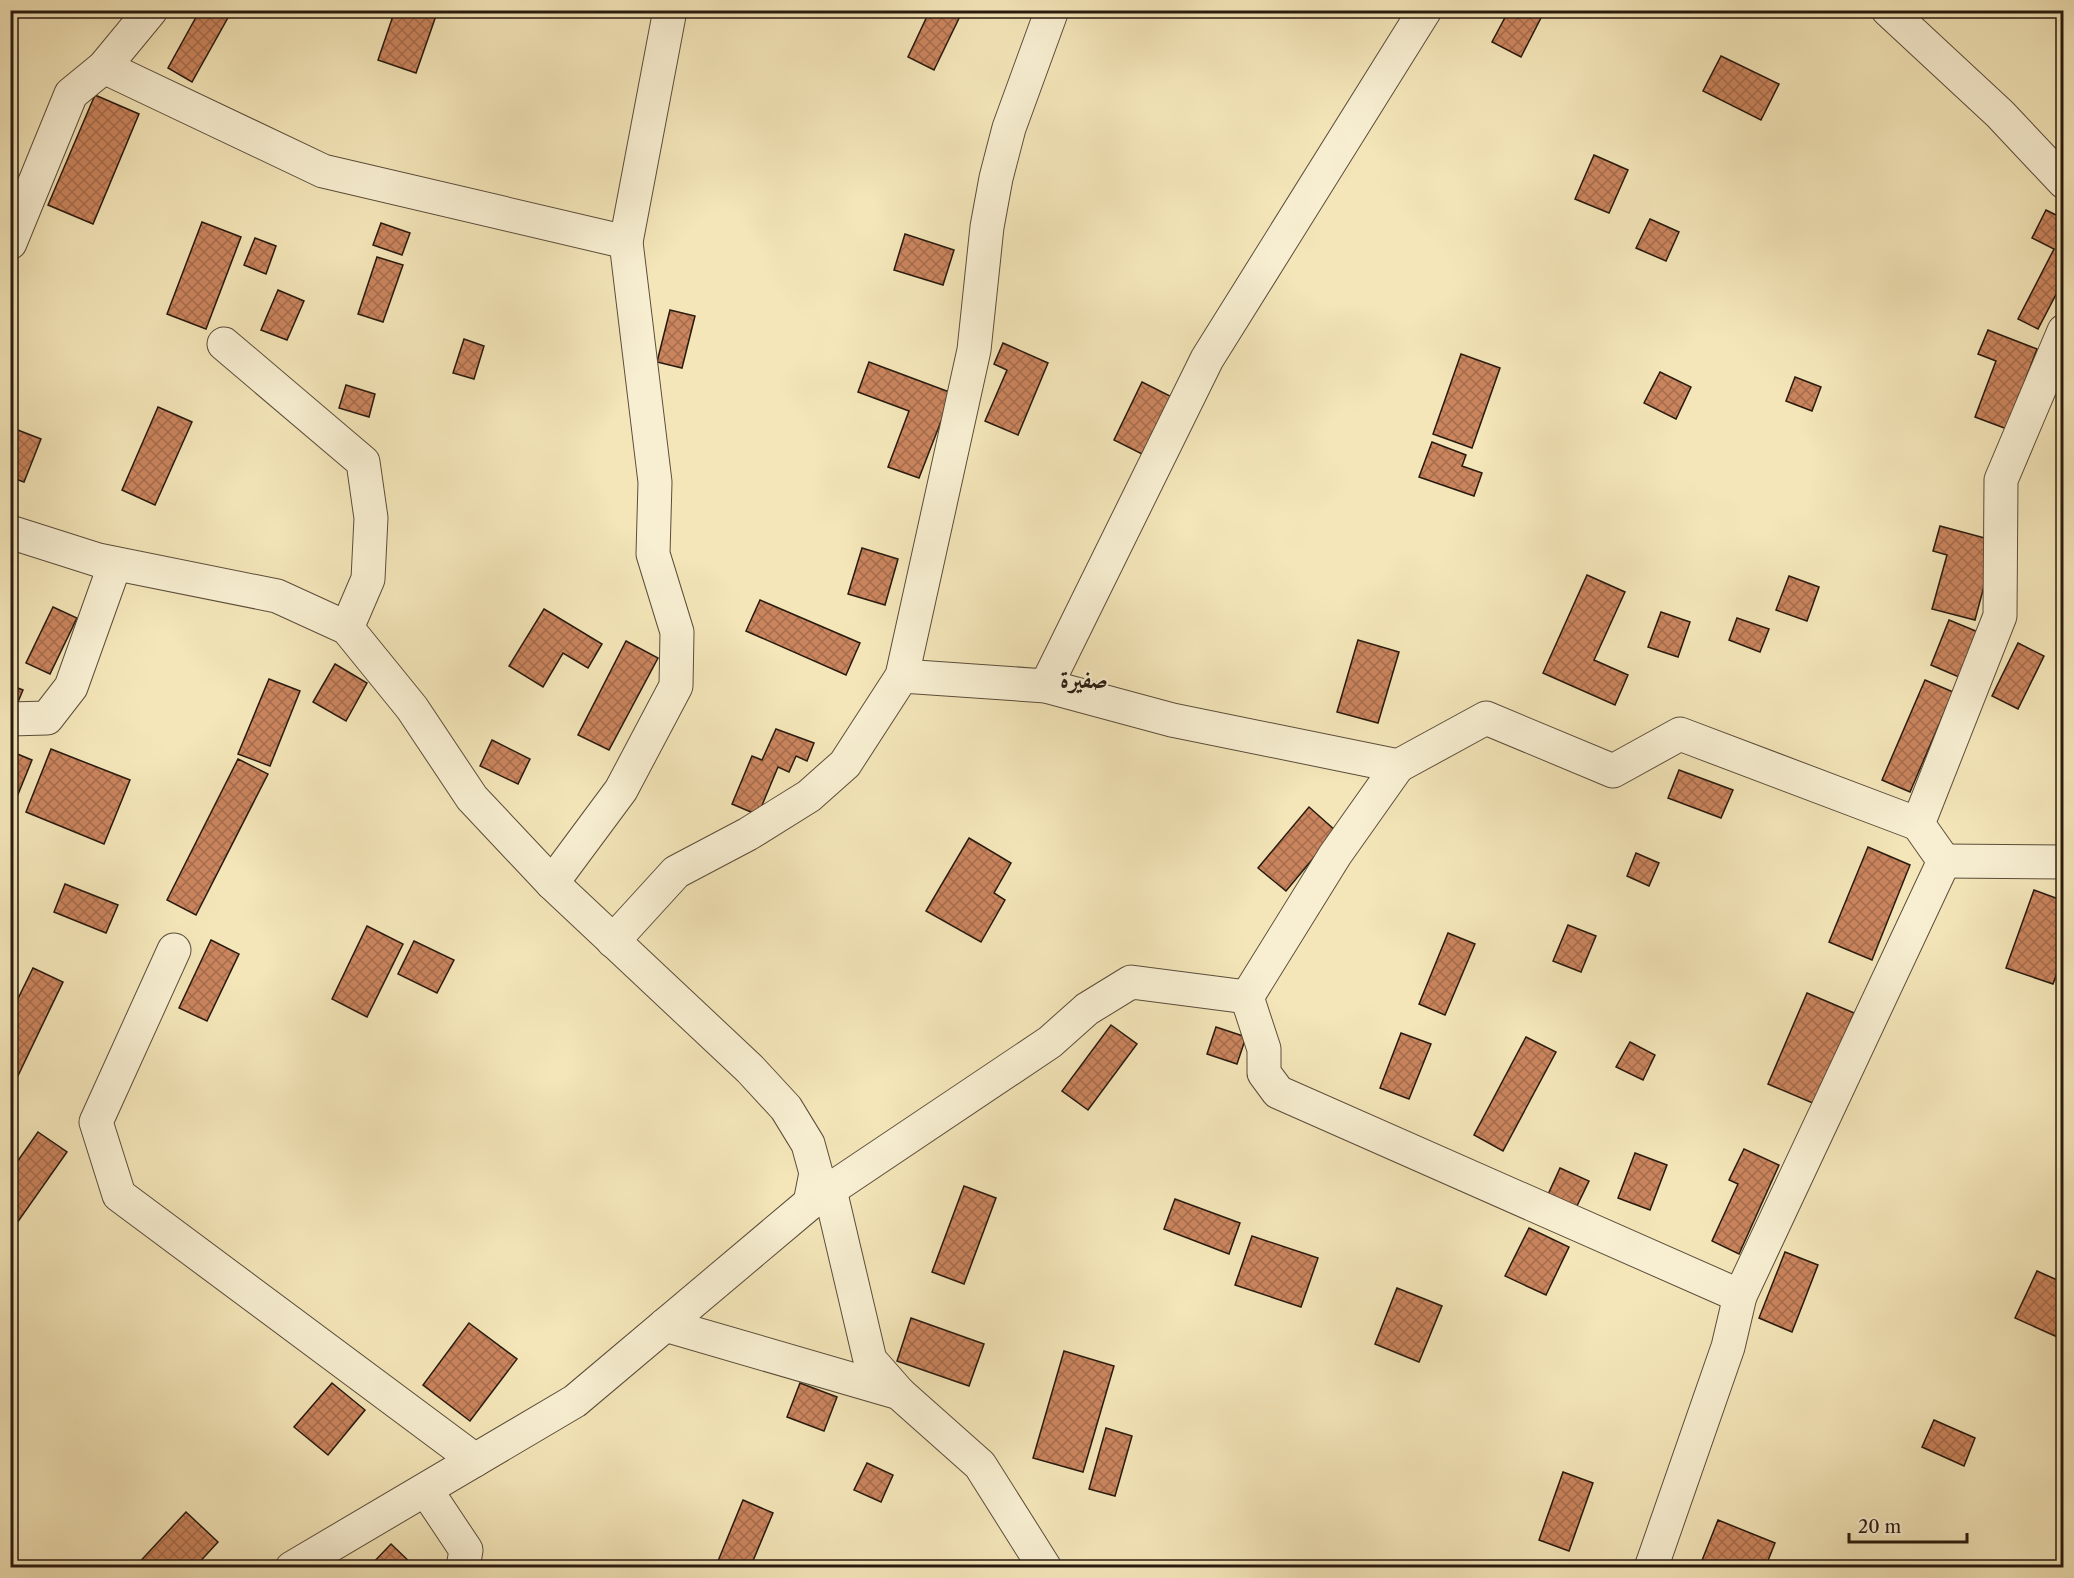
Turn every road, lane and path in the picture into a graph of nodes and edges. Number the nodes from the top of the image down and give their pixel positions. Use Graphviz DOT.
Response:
graph roads {
  1 [pos="151,10"];
  2 [pos="670,10"];
  3 [pos="1052,10"];
  4 [pos="1425,10"];
  5 [pos="1888,10"];
  6 [pos="104,67"];
  7 [pos="2064,182"];
  8 [pos="626,242"];
  9 [pos="10,243"];
  10 [pos="2064,331"];
  11 [pos="224,344"];
  12 [pos="10,532"];
  13 [pos="115,564"];
  14 [pos="347,628"];
  15 [pos="902,676"];
  16 [pos="1046,686"];
  17 [pos="10,719"];
  18 [pos="1398,766"];
  19 [pos="1917,824"];
  20 [pos="1944,861"];
  21 [pos="2064,862"];
  22 [pos="552,883"];
  23 [pos="613,941"];
  24 [pos="174,950"];
  25 [pos="1247,997"];
  26 [pos="820,1197"];
  27 [pos="1740,1296"];
  28 [pos="665,1325"];
  29 [pos="899,1393"];
  30 [pos="475,1460"];
  31 [pos="426,1490"];
  32 [pos="292,1568"];
  33 [pos="463,1568"];
  34 [pos="1045,1568"];
  35 [pos="1651,1568"];
  1 -- 6 [label="street"];
  2 -- 8 [label="street"];
  3 -- 15 [label="street"];
  4 -- 16 [label="street"];
  5 -- 7 [label="street"];
  6 -- 8 [label="street"];
  6 -- 9 [label="street"];
  8 -- 22 [label="street"];
  10 -- 19 [label="street"];
  11 -- 14 [label="street"];
  12 -- 13 [label="street"];
  13 -- 14 [label="street"];
  13 -- 17 [label="street"];
  14 -- 22 [label="street"];
  15 -- 16 [label="street"];
  15 -- 23 [label="street"];
  16 -- 18 [label="street"];
  18 -- 19 [label="street"];
  18 -- 25 [label="street"];
  19 -- 20 [label="street"];
  20 -- 21 [label="street"];
  20 -- 27 [label="street"];
  22 -- 23 [label="street"];
  23 -- 26 [label="street"];
  24 -- 30 [label="street"];
  25 -- 26 [label="street"];
  25 -- 27 [label="street"];
  26 -- 28 [label="street"];
  26 -- 29 [label="street"];
  27 -- 35 [label="street"];
  28 -- 29 [label="street"];
  28 -- 30 [label="street"];
  29 -- 34 [label="street"];
  30 -- 31 [label="street"];
  31 -- 32 [label="street"];
  31 -- 33 [label="street"];
}
